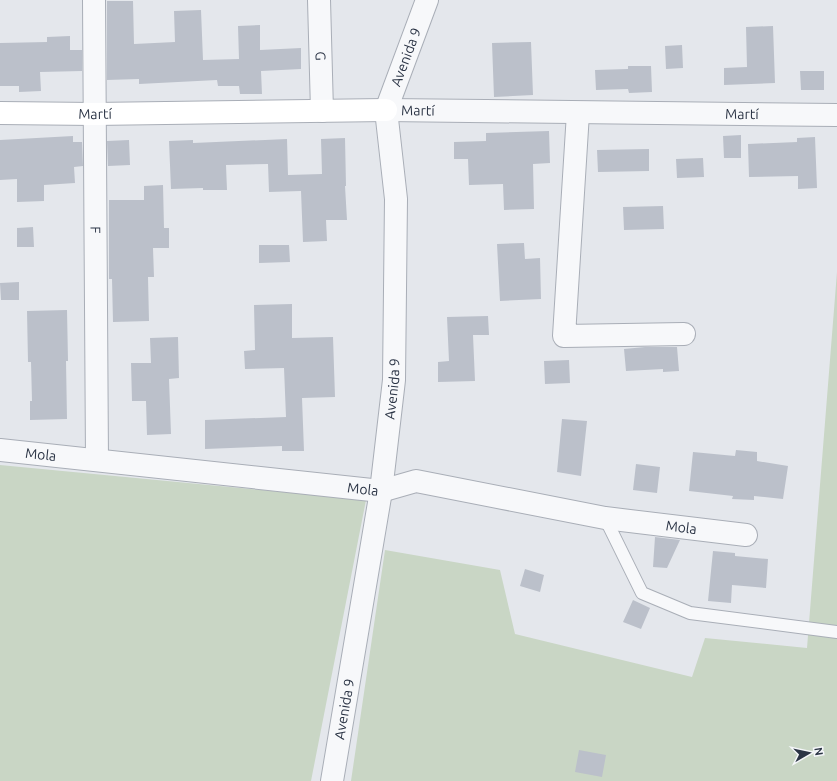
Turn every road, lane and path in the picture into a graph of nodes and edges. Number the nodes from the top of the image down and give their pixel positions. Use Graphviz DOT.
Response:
graph roads {
  1 [pos="94,0"];
  2 [pos="319,0"];
  3 [pos="427,0"];
  4 [pos="386,110"];
  5 [pos="322,111"];
  6 [pos="0,113"];
  7 [pos="578,113"];
  8 [pos="94,114"];
  9 [pos="837,115"];
  10 [pos="684,334"];
  11 [pos="0,450"];
  12 [pos="97,460"];
  13 [pos="381,491"];
  14 [pos="605,518"];
  15 [pos="746,535"];
  16 [pos="837,632"];
  17 [pos="332,781"];
  1 -- 8 [label="street, F"];
  2 -- 5 [label="street, G"];
  3 -- 4 [label="street, Avenida 9"];
  4 -- 5 [label="street, Martí"];
  4 -- 7 [label="street, Martí"];
  4 -- 13 [label="street, Avenida 9"];
  5 -- 8 [label="street, Martí"];
  6 -- 8 [label="street, Martí"];
  7 -- 9 [label="street, Martí"];
  7 -- 10 [label="street"];
  8 -- 12 [label="street, F"];
  11 -- 12 [label="street, Mola"];
  12 -- 13 [label="street, Mola"];
  13 -- 14 [label="street, Mola"];
  13 -- 17 [label="street, Avenida 9"];
  14 -- 15 [label="street, Mola"];
  14 -- 16 [label="lane"];
}
